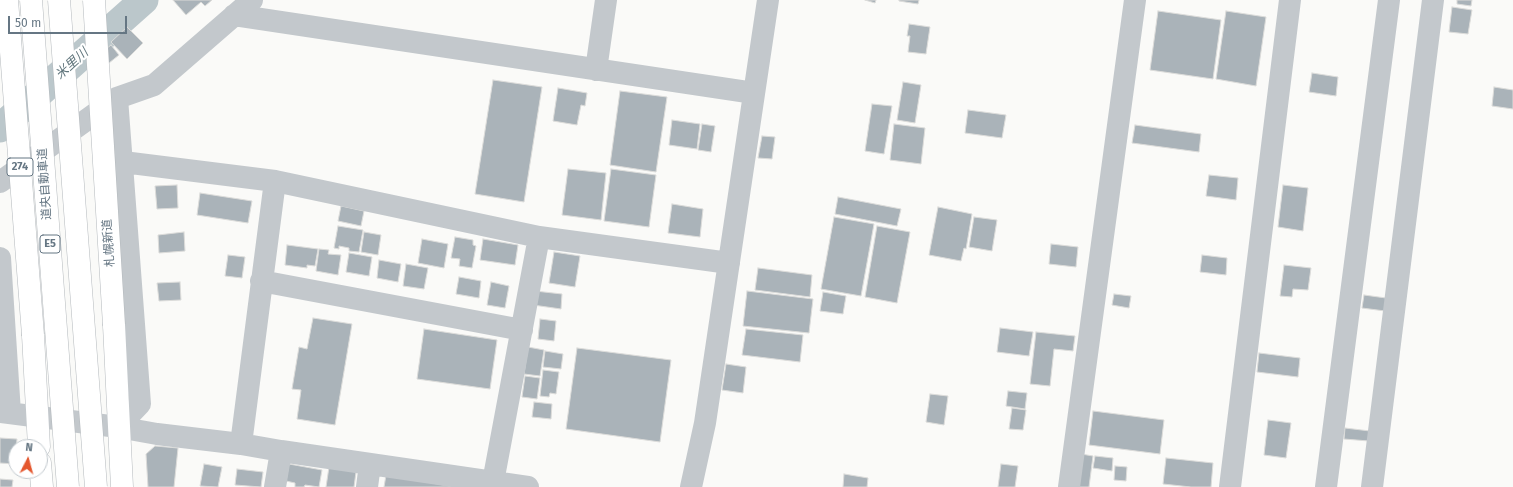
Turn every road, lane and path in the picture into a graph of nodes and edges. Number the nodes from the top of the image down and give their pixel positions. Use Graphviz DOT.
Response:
graph roads {
  1 [pos="7,0"];
  2 [pos="31,0"];
  3 [pos="60,0"];
  4 [pos="94,0"];
  5 [pos="252,0"];
  6 [pos="606,0"];
  7 [pos="768,0"];
  8 [pos="1135,0"];
  9 [pos="1290,0"];
  10 [pos="1389,0"];
  11 [pos="1433,0"];
  12 [pos="234,15"];
  13 [pos="596,70"];
  14 [pos="754,93"];
  15 [pos="117,98"];
  16 [pos="123,162"];
  17 [pos="275,181"];
  18 [pos="0,182"];
  19 [pos="539,237"];
  20 [pos="0,258"];
  21 [pos="729,263"];
  22 [pos="261,281"];
  23 [pos="522,330"];
  24 [pos="5,413"];
  25 [pos="38,417"];
  26 [pos="118,427"];
  27 [pos="39,439"];
  28 [pos="241,444"];
  29 [pos="281,451"];
  30 [pos="370,464"];
  31 [pos="493,482"];
  32 [pos="469,483"];
  33 [pos="68,487"];
  34 [pos="96,487"];
  35 [pos="122,487"];
  36 [pos="275,487"];
  37 [pos="367,487"];
  38 [pos="528,487"];
  39 [pos="691,487"];
  40 [pos="1069,487"];
  41 [pos="1230,487"];
  42 [pos="1326,487"];
  43 [pos="1372,487"];
  1 -- 25 [label="highway, 274, bridge"];
  2 -- 33 [label="highway, 道央自動車道 / E5, bridge"];
  3 -- 34 [label="highway, E5, bridge"];
  4 -- 26 [label="highway, 札幌新道, bridge"];
  5 -- 12 [label="street"];
  6 -- 13 [label="street"];
  7 -- 14 [label="street"];
  8 -- 40 [label="street"];
  9 -- 41 [label="street"];
  10 -- 42 [label="street"];
  11 -- 43 [label="street"];
  12 -- 13 [label="street"];
  12 -- 15 [label="street"];
  13 -- 14 [label="street"];
  14 -- 21 [label="street"];
  15 -- 16 [label="street"];
  15 -- 18 [label="street"];
  16 -- 17 [label="street"];
  16 -- 26 [label="street"];
  17 -- 19 [label="street"];
  17 -- 22 [label="street"];
  19 -- 21 [label="street"];
  19 -- 23 [label="street"];
  20 -- 24 [label="street"];
  21 -- 39 [label="street"];
  22 -- 23 [label="street"];
  22 -- 28 [label="street"];
  23 -- 31 [label="street"];
  24 -- 25 [label="street"];
  25 -- 26 [label="street"];
  25 -- 27 [label="highway, 274"];
  26 -- 28 [label="street"];
  26 -- 35 [label="highway, 札幌新道"];
  28 -- 29 [label="street"];
  29 -- 30 [label="street"];
  29 -- 36 [label="street"];
  30 -- 32 [label="street"];
  30 -- 37 [label="street"];
  31 -- 32 [label="street"];
  31 -- 38 [label="street"];
}
